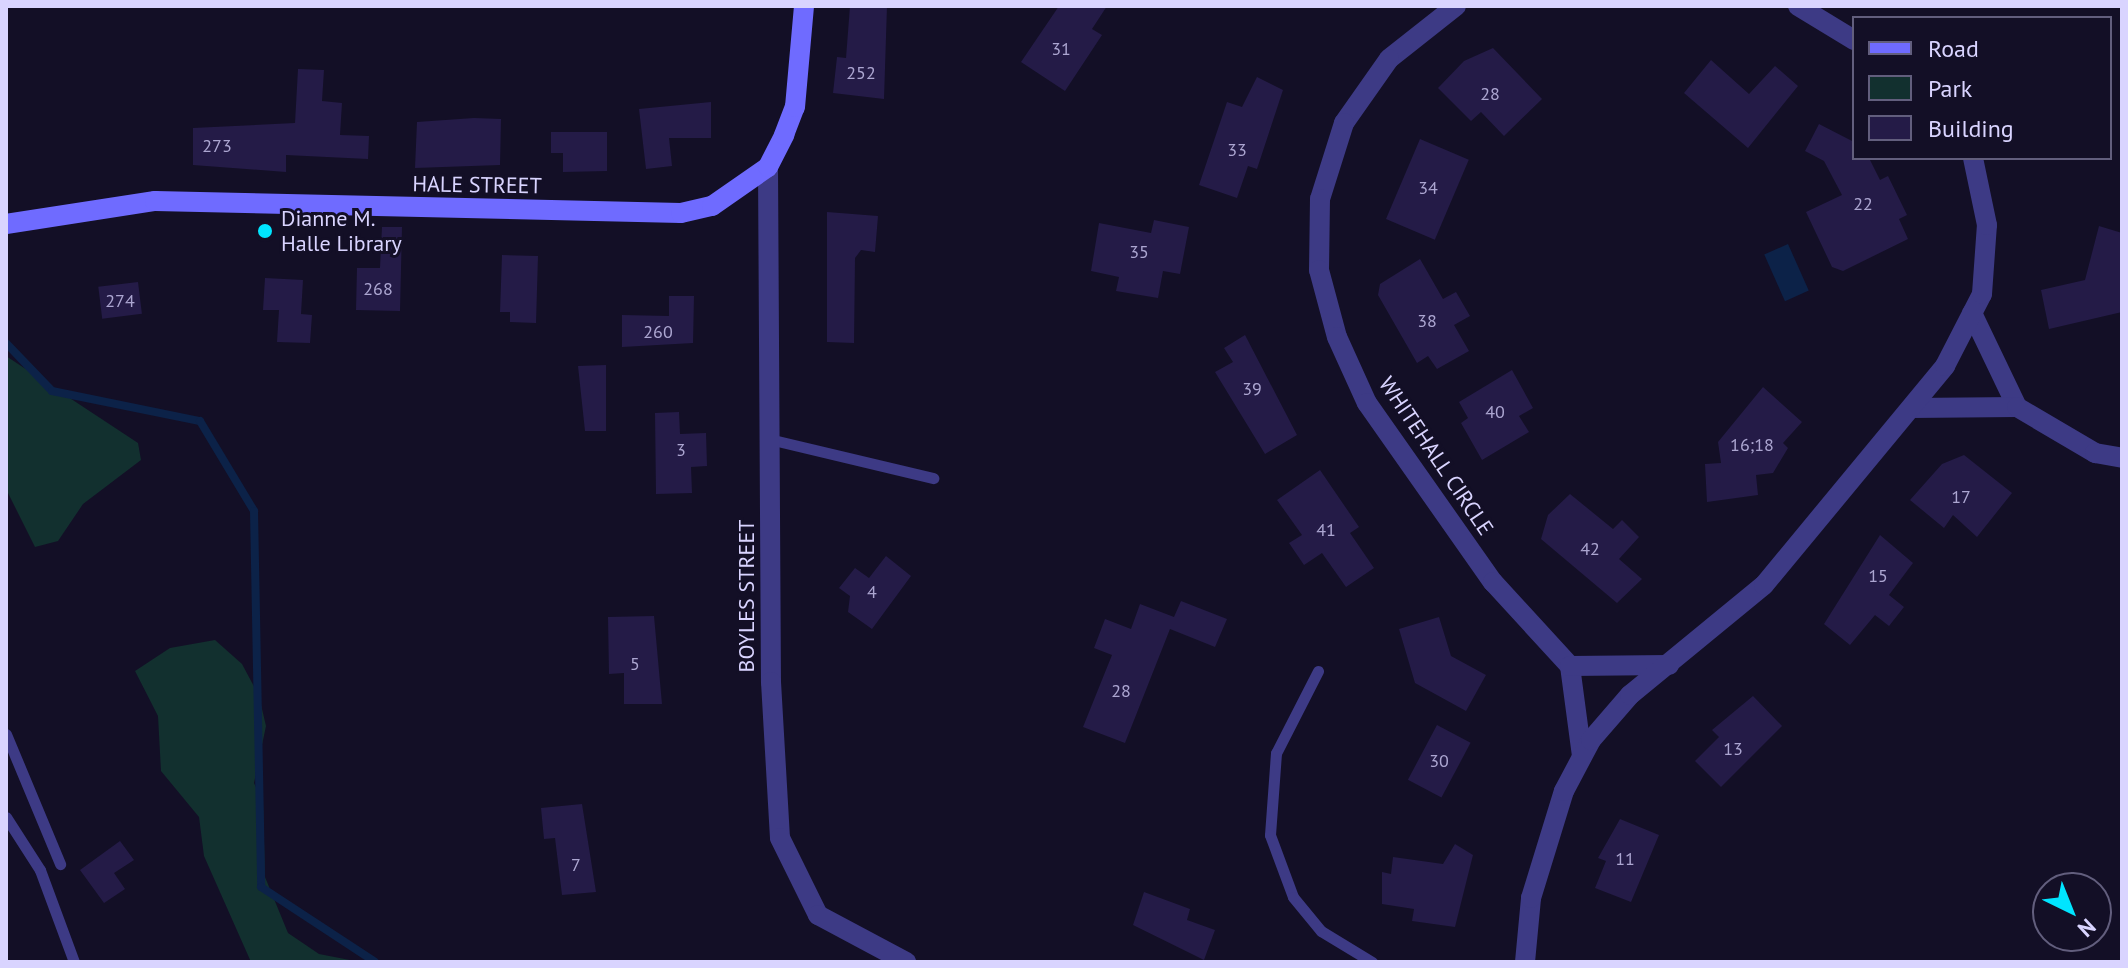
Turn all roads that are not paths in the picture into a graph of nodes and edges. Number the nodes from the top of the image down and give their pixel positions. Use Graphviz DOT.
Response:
graph roads {
  1 [pos="804,6"];
  2 [pos="1456,6"];
  3 [pos="1798,6"];
  4 [pos="1852,39"];
  5 [pos="1973,160"];
  6 [pos="768,167"];
  7 [pos="6,224"];
  8 [pos="1972,313"];
  9 [pos="2017,407"];
  10 [pos="1911,408"];
  11 [pos="769,439"];
  12 [pos="2122,458"];
  13 [pos="933,478"];
  14 [pos="1669,665"];
  15 [pos="1570,666"];
  16 [pos="1318,671"];
  17 [pos="6,734"];
  18 [pos="1582,757"];
  19 [pos="6,817"];
  20 [pos="60,864"];
  21 [pos="74,962"];
  22 [pos="906,962"];
  23 [pos="1372,962"];
  24 [pos="1525,962"];
  1 -- 6 [label="main road, HALE STREET"];
  2 -- 15 [label="street, WHITEHALL CIRCLE"];
  3 -- 4 [label="street"];
  5 -- 8 [label="street"];
  6 -- 7 [label="main road, HALE STREET"];
  6 -- 11 [label="street, BOYLES STREET"];
  8 -- 9 [label="street"];
  8 -- 10 [label="street"];
  9 -- 10 [label="street"];
  9 -- 12 [label="street"];
  10 -- 14 [label="street"];
  11 -- 13 [label="lane"];
  11 -- 22 [label="street, BOYLES STREET"];
  14 -- 15 [label="street"];
  14 -- 18 [label="street"];
  15 -- 18 [label="street"];
  16 -- 23 [label="lane"];
  17 -- 20 [label="lane"];
  18 -- 24 [label="street"];
  19 -- 21 [label="lane"];
}
